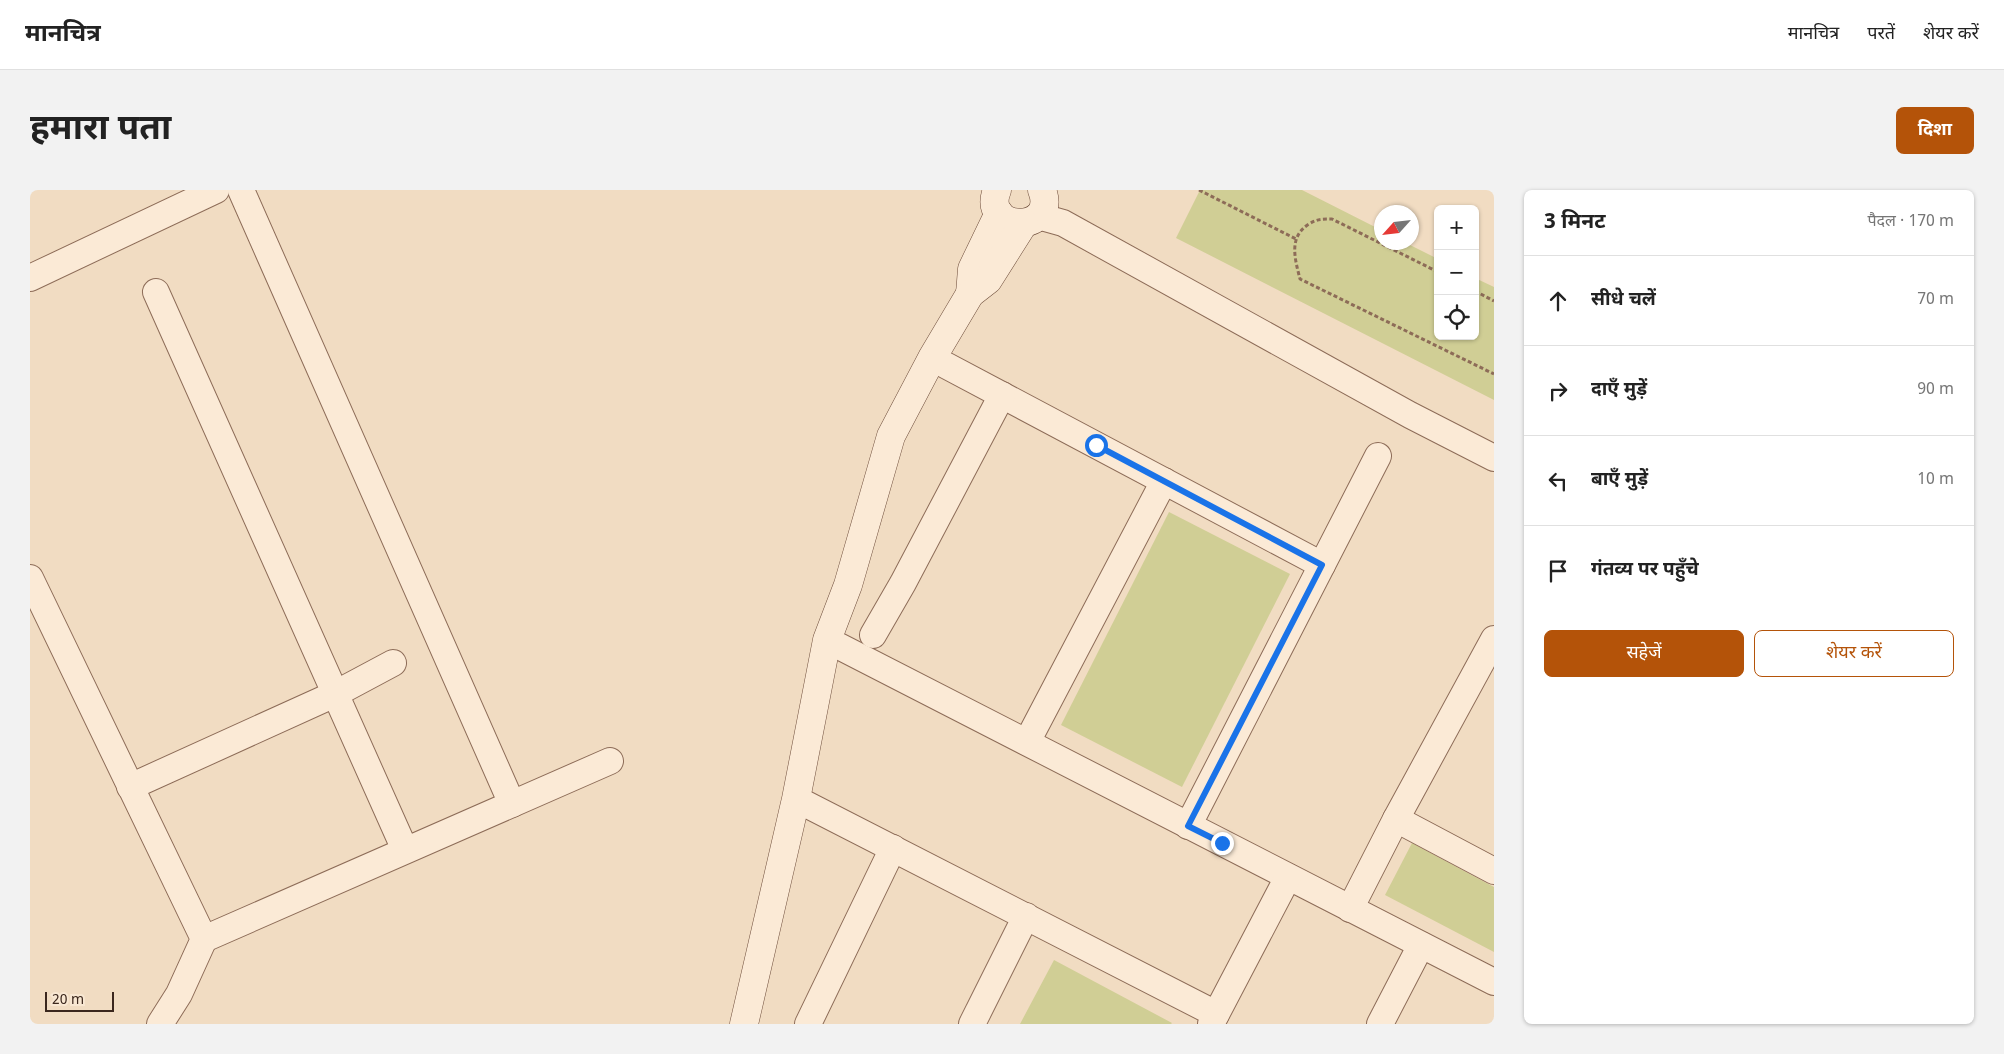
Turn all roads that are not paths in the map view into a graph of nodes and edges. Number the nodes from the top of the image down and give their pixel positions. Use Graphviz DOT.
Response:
graph roads {
  1 [pos="216,190"];
  2 [pos="240,190"];
  3 [pos="996,196"];
  4 [pos="1042,211"];
  5 [pos="30,278"];
  6 [pos="156,292"];
  7 [pos="970,294"];
  8 [pos="932,358"];
  9 [pos="1002,395"];
  10 [pos="1378,456"];
  11 [pos="1494,458"];
  12 [pos="1164,481"];
  13 [pos="1322,565"];
  14 [pos="30,578"];
  15 [pos="873,636"];
  16 [pos="827,640"];
  17 [pos="1492,646"];
  18 [pos="393,663"];
  19 [pos="335,694"];
  20 [pos="1027,742"];
  21 [pos="610,761"];
  22 [pos="130,787"];
  23 [pos="796,799"];
  24 [pos="512,804"];
  25 [pos="1396,819"];
  26 [pos="1188,826"];
  27 [pos="893,848"];
  28 [pos="405,850"];
  29 [pos="1494,871"];
  30 [pos="1288,877"];
  31 [pos="1350,908"];
  32 [pos="1026,916"];
  33 [pos="204,939"];
  34 [pos="1421,945"];
  35 [pos="1494,982"];
  36 [pos="1214,1019"];
  37 [pos="160,1024"];
  38 [pos="744,1024"];
  39 [pos="808,1024"];
  40 [pos="972,1024"];
  41 [pos="1380,1024"];
  1 -- 5 [label="street"];
  2 -- 24 [label="street"];
  3 -- 4 [label="street"];
  3 -- 7 [label="street"];
  4 -- 7 [label="street"];
  4 -- 11 [label="street"];
  6 -- 19 [label="street"];
  7 -- 8 [label="street"];
  8 -- 9 [label="street"];
  8 -- 16 [label="street"];
  9 -- 12 [label="street"];
  9 -- 15 [label="street"];
  10 -- 13 [label="street"];
  12 -- 13 [label="street"];
  12 -- 20 [label="street"];
  13 -- 26 [label="street"];
  14 -- 22 [label="street"];
  16 -- 20 [label="street"];
  16 -- 23 [label="street"];
  17 -- 25 [label="street"];
  18 -- 19 [label="street"];
  19 -- 22 [label="street"];
  19 -- 28 [label="street"];
  20 -- 26 [label="street"];
  21 -- 24 [label="street"];
  22 -- 33 [label="street"];
  23 -- 27 [label="street"];
  23 -- 38 [label="street"];
  24 -- 28 [label="street"];
  25 -- 29 [label="street"];
  25 -- 31 [label="street"];
  26 -- 30 [label="street"];
  27 -- 32 [label="street"];
  27 -- 39 [label="street"];
  28 -- 33 [label="street"];
  30 -- 31 [label="street"];
  30 -- 36 [label="street"];
  31 -- 34 [label="street"];
  32 -- 36 [label="street"];
  32 -- 40 [label="street"];
  33 -- 37 [label="street"];
  34 -- 35 [label="street"];
  34 -- 41 [label="street"];
}
